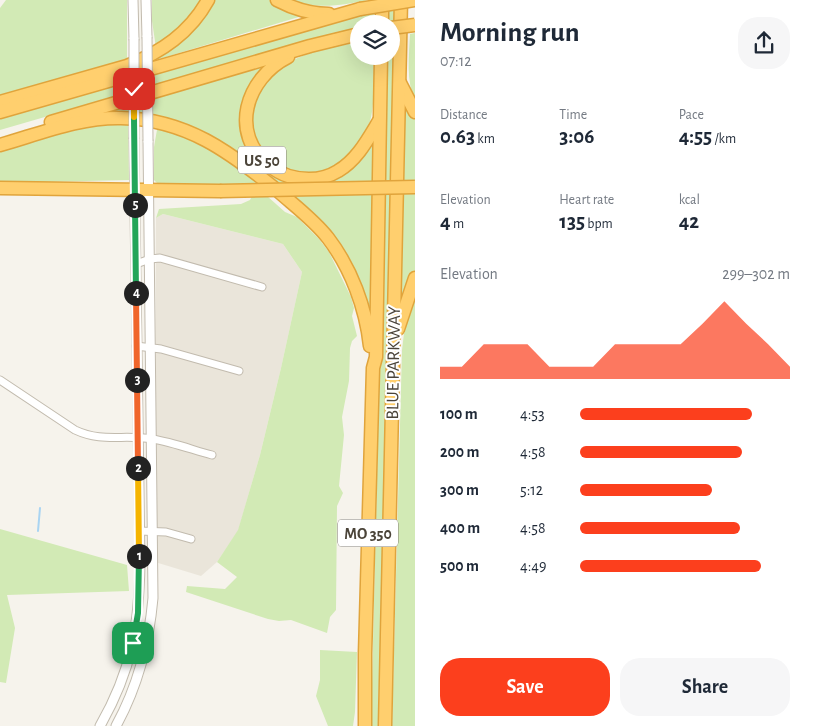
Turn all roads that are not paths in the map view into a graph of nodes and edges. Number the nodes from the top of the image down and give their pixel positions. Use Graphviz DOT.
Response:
graph roads {
  1 [pos="133,0"];
  2 [pos="146,0"];
  3 [pos="208,0"];
  4 [pos="277,0"];
  5 [pos="382,0"];
  6 [pos="401,0"];
  7 [pos="415,0"];
  8 [pos="339,14"];
  9 [pos="382,15"];
  10 [pos="415,25"];
  11 [pos="400,27"];
  12 [pos="350,36"];
  13 [pos="310,46"];
  14 [pos="381,65"];
  15 [pos="398,81"];
  16 [pos="0,102"];
  17 [pos="0,112"];
  18 [pos="415,112"];
  19 [pos="379,121"];
  20 [pos="0,137"];
  21 [pos="0,145"];
  22 [pos="415,187"];
  23 [pos="0,188"];
  24 [pos="135,190"];
  25 [pos="149,190"];
  26 [pos="150,259"];
  27 [pos="136,264"];
  28 [pos="415,278"];
  29 [pos="262,287"];
  30 [pos="136,346"];
  31 [pos="151,348"];
  32 [pos="393,348"];
  33 [pos="373,368"];
  34 [pos="238,371"];
  35 [pos="0,380"];
  36 [pos="138,438"];
  37 [pos="152,439"];
  38 [pos="212,455"];
  39 [pos="138,531"];
  40 [pos="152,531"];
  41 [pos="191,540"];
  42 [pos="366,698"];
  43 [pos="385,723"];
  44 [pos="100,726"];
  45 [pos="116,726"];
  46 [pos="360,726"];
  47 [pos="365,726"];
  1 -- 24 [label="street, bridge"];
  2 -- 25 [label="street, bridge"];
  3 -- 16 [label="highway"];
  4 -- 8 [label="highway"];
  5 -- 9 [label="highway"];
  6 -- 15 [label="highway, BLUE PARKWAY / MO 350"];
  7 -- 8 [label="highway, bridge"];
  8 -- 17 [label="highway"];
  10 -- 11 [label="highway, bridge"];
  12 -- 13 [label="highway"];
  13 -- 19 [label="highway, US 50"];
  13 -- 20 [label="highway"];
  14 -- 19 [label="highway, BLUE PARKWAY"];
  15 -- 18 [label="highway"];
  15 -- 32 [label="highway, BLUE PARKWAY / MO 350"];
  19 -- 33 [label="highway, BLUE PARKWAY / MO 350"];
  21 -- 33 [label="highway"];
  22 -- 25 [label="highway, bridge"];
  23 -- 24 [label="highway"];
  24 -- 25 [label="highway"];
  24 -- 27 [label="street"];
  25 -- 26 [label="street"];
  26 -- 27 [label="street"];
  26 -- 29 [label="street"];
  26 -- 31 [label="street"];
  27 -- 30 [label="street"];
  28 -- 32 [label="highway"];
  30 -- 31 [label="street"];
  30 -- 36 [label="street"];
  31 -- 34 [label="street"];
  31 -- 37 [label="street"];
  32 -- 43 [label="highway, BLUE PARKWAY / MO 350"];
  33 -- 42 [label="highway, BLUE PARKWAY / MO 350"];
  35 -- 36 [label="street"];
  36 -- 37 [label="street"];
  36 -- 39 [label="street"];
  37 -- 38 [label="street"];
  37 -- 40 [label="street"];
  39 -- 40 [label="street"];
  39 -- 44 [label="street"];
  40 -- 41 [label="street"];
  40 -- 45 [label="street"];
  42 -- 46 [label="highway"];
  42 -- 47 [label="highway, BLUE PARKWAY / MO 350"];
}
